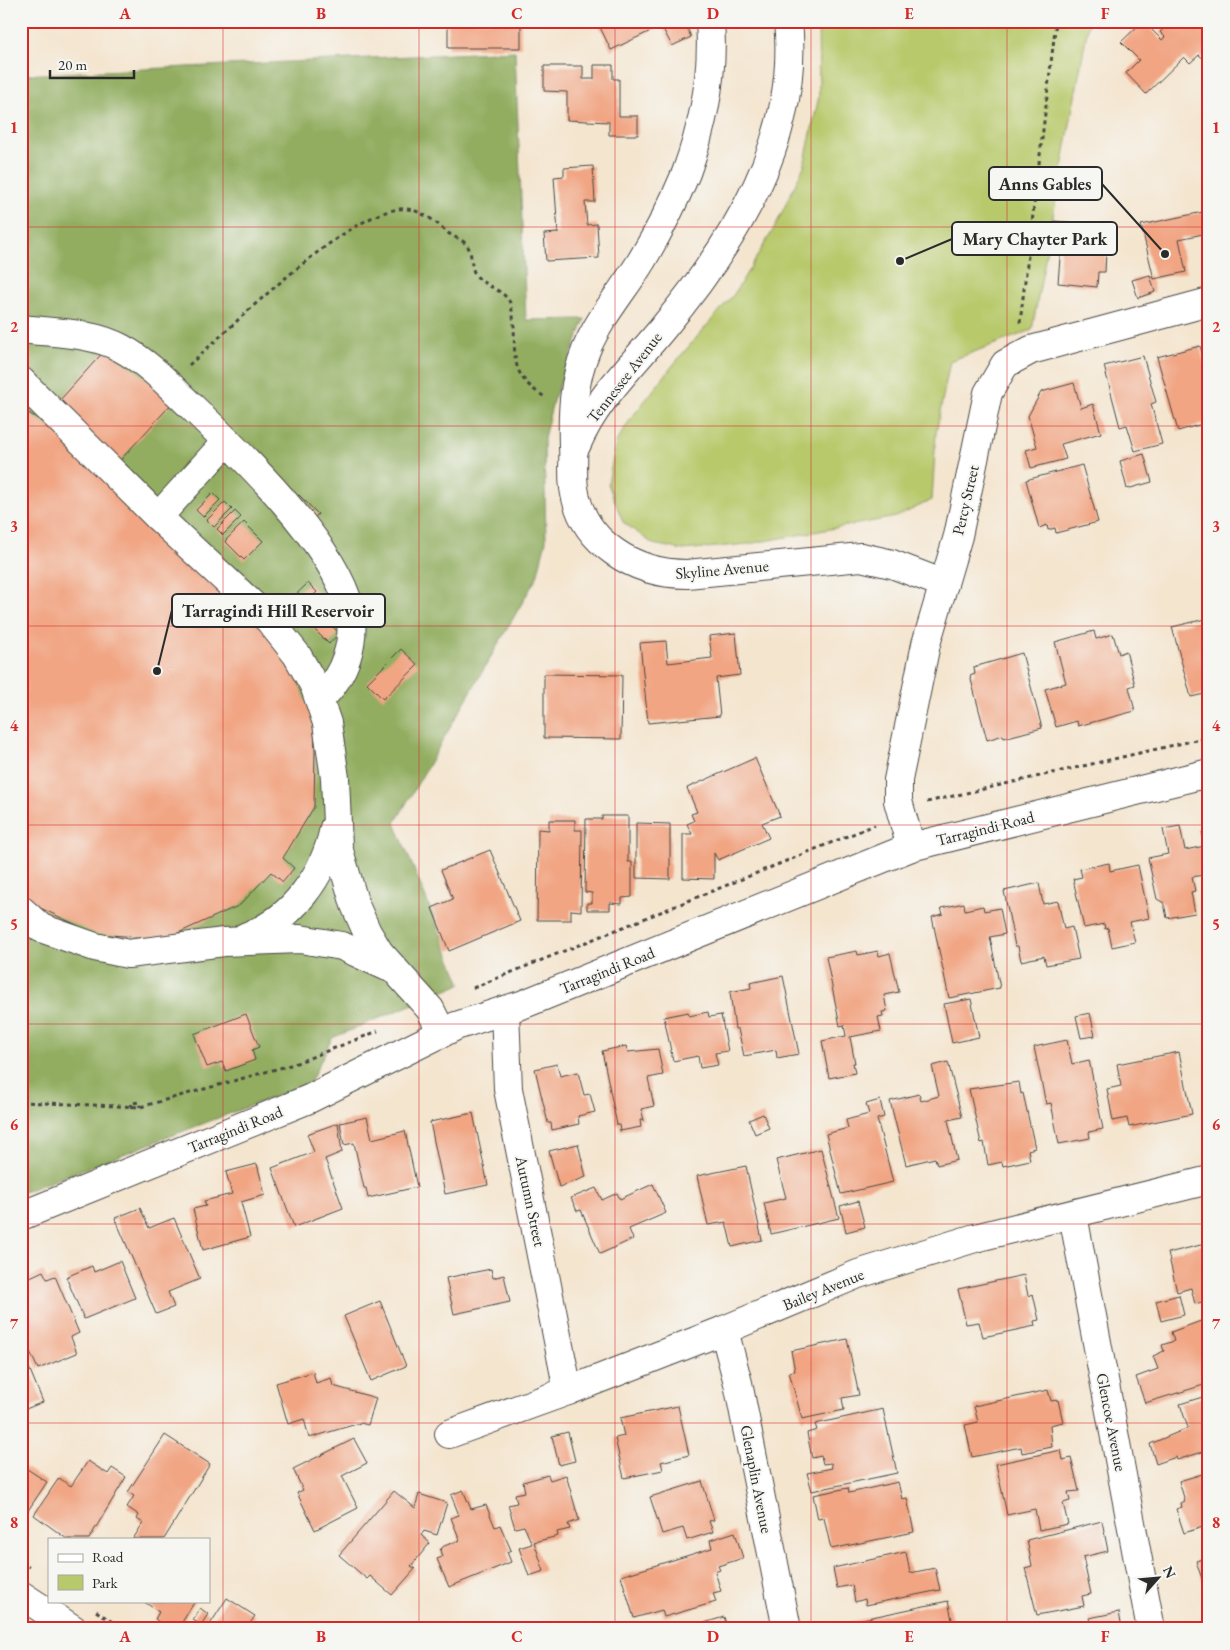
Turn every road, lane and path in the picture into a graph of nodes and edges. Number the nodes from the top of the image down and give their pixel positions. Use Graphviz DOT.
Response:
graph roads {
  1 [pos="710,21"];
  2 [pos="788,21"];
  3 [pos="1056,21"];
  4 [pos="1209,302"];
  5 [pos="1020,325"];
  6 [pos="21,329"];
  7 [pos="183,370"];
  8 [pos="21,381"];
  9 [pos="553,401"];
  10 [pos="227,441"];
  11 [pos="574,452"];
  12 [pos="158,517"];
  13 [pos="944,584"];
  14 [pos="320,699"];
  15 [pos="1209,737"];
  16 [pos="1209,773"];
  17 [pos="931,800"];
  18 [pos="336,815"];
  19 [pos="875,825"];
  20 [pos="911,847"];
  21 [pos="21,910"];
  22 [pos="224,942"];
  23 [pos="394,970"];
  24 [pos="473,988"];
  25 [pos="504,1010"];
  26 [pos="381,1030"];
  27 [pos="442,1032"];
  28 [pos="21,1102"];
  29 [pos="1209,1180"];
  30 [pos="1073,1214"];
  31 [pos="21,1216"];
  32 [pos="724,1330"];
  33 [pos="568,1391"];
  34 [pos="449,1434"];
  35 [pos="21,1595"];
  36 [pos="88,1606"];
  37 [pos="73,1629"];
  38 [pos="123,1629"];
  39 [pos="787,1629"];
  40 [pos="1151,1629"];
  1 -- 11 [label="street, Tennessee Avenue"];
  2 -- 11 [label="street, Tennessee Avenue"];
  3 -- 5 [label="path"];
  4 -- 13 [label="street, Percy Street"];
  6 -- 10 [label="street"];
  7 -- 9 [label="path"];
  8 -- 12 [label="street"];
  10 -- 12 [label="street"];
  10 -- 14 [label="street"];
  11 -- 13 [label="street, Skyline Avenue"];
  12 -- 14 [label="street"];
  13 -- 20 [label="street, Percy Street"];
  14 -- 18 [label="street"];
  15 -- 17 [label="path"];
  16 -- 20 [label="street, Tarragindi Road"];
  18 -- 22 [label="street"];
  18 -- 23 [label="street"];
  19 -- 24 [label="path"];
  20 -- 25 [label="street, Tarragindi Road"];
  21 -- 22 [label="street"];
  22 -- 23 [label="street"];
  23 -- 27 [label="street"];
  25 -- 27 [label="street, Tarragindi Road"];
  25 -- 33 [label="street, Autumn Street"];
  26 -- 28 [label="path"];
  27 -- 31 [label="street, Tarragindi Road"];
  29 -- 30 [label="street, Bailey Avenue"];
  30 -- 32 [label="street, Bailey Avenue"];
  30 -- 40 [label="street, Glencoe Avenue"];
  32 -- 33 [label="street, Bailey Avenue"];
  32 -- 39 [label="street, Glenaplin Avenue"];
  33 -- 34 [label="street, Bailey Avenue"];
  35 -- 37 [label="street"];
  36 -- 38 [label="path"];
}
